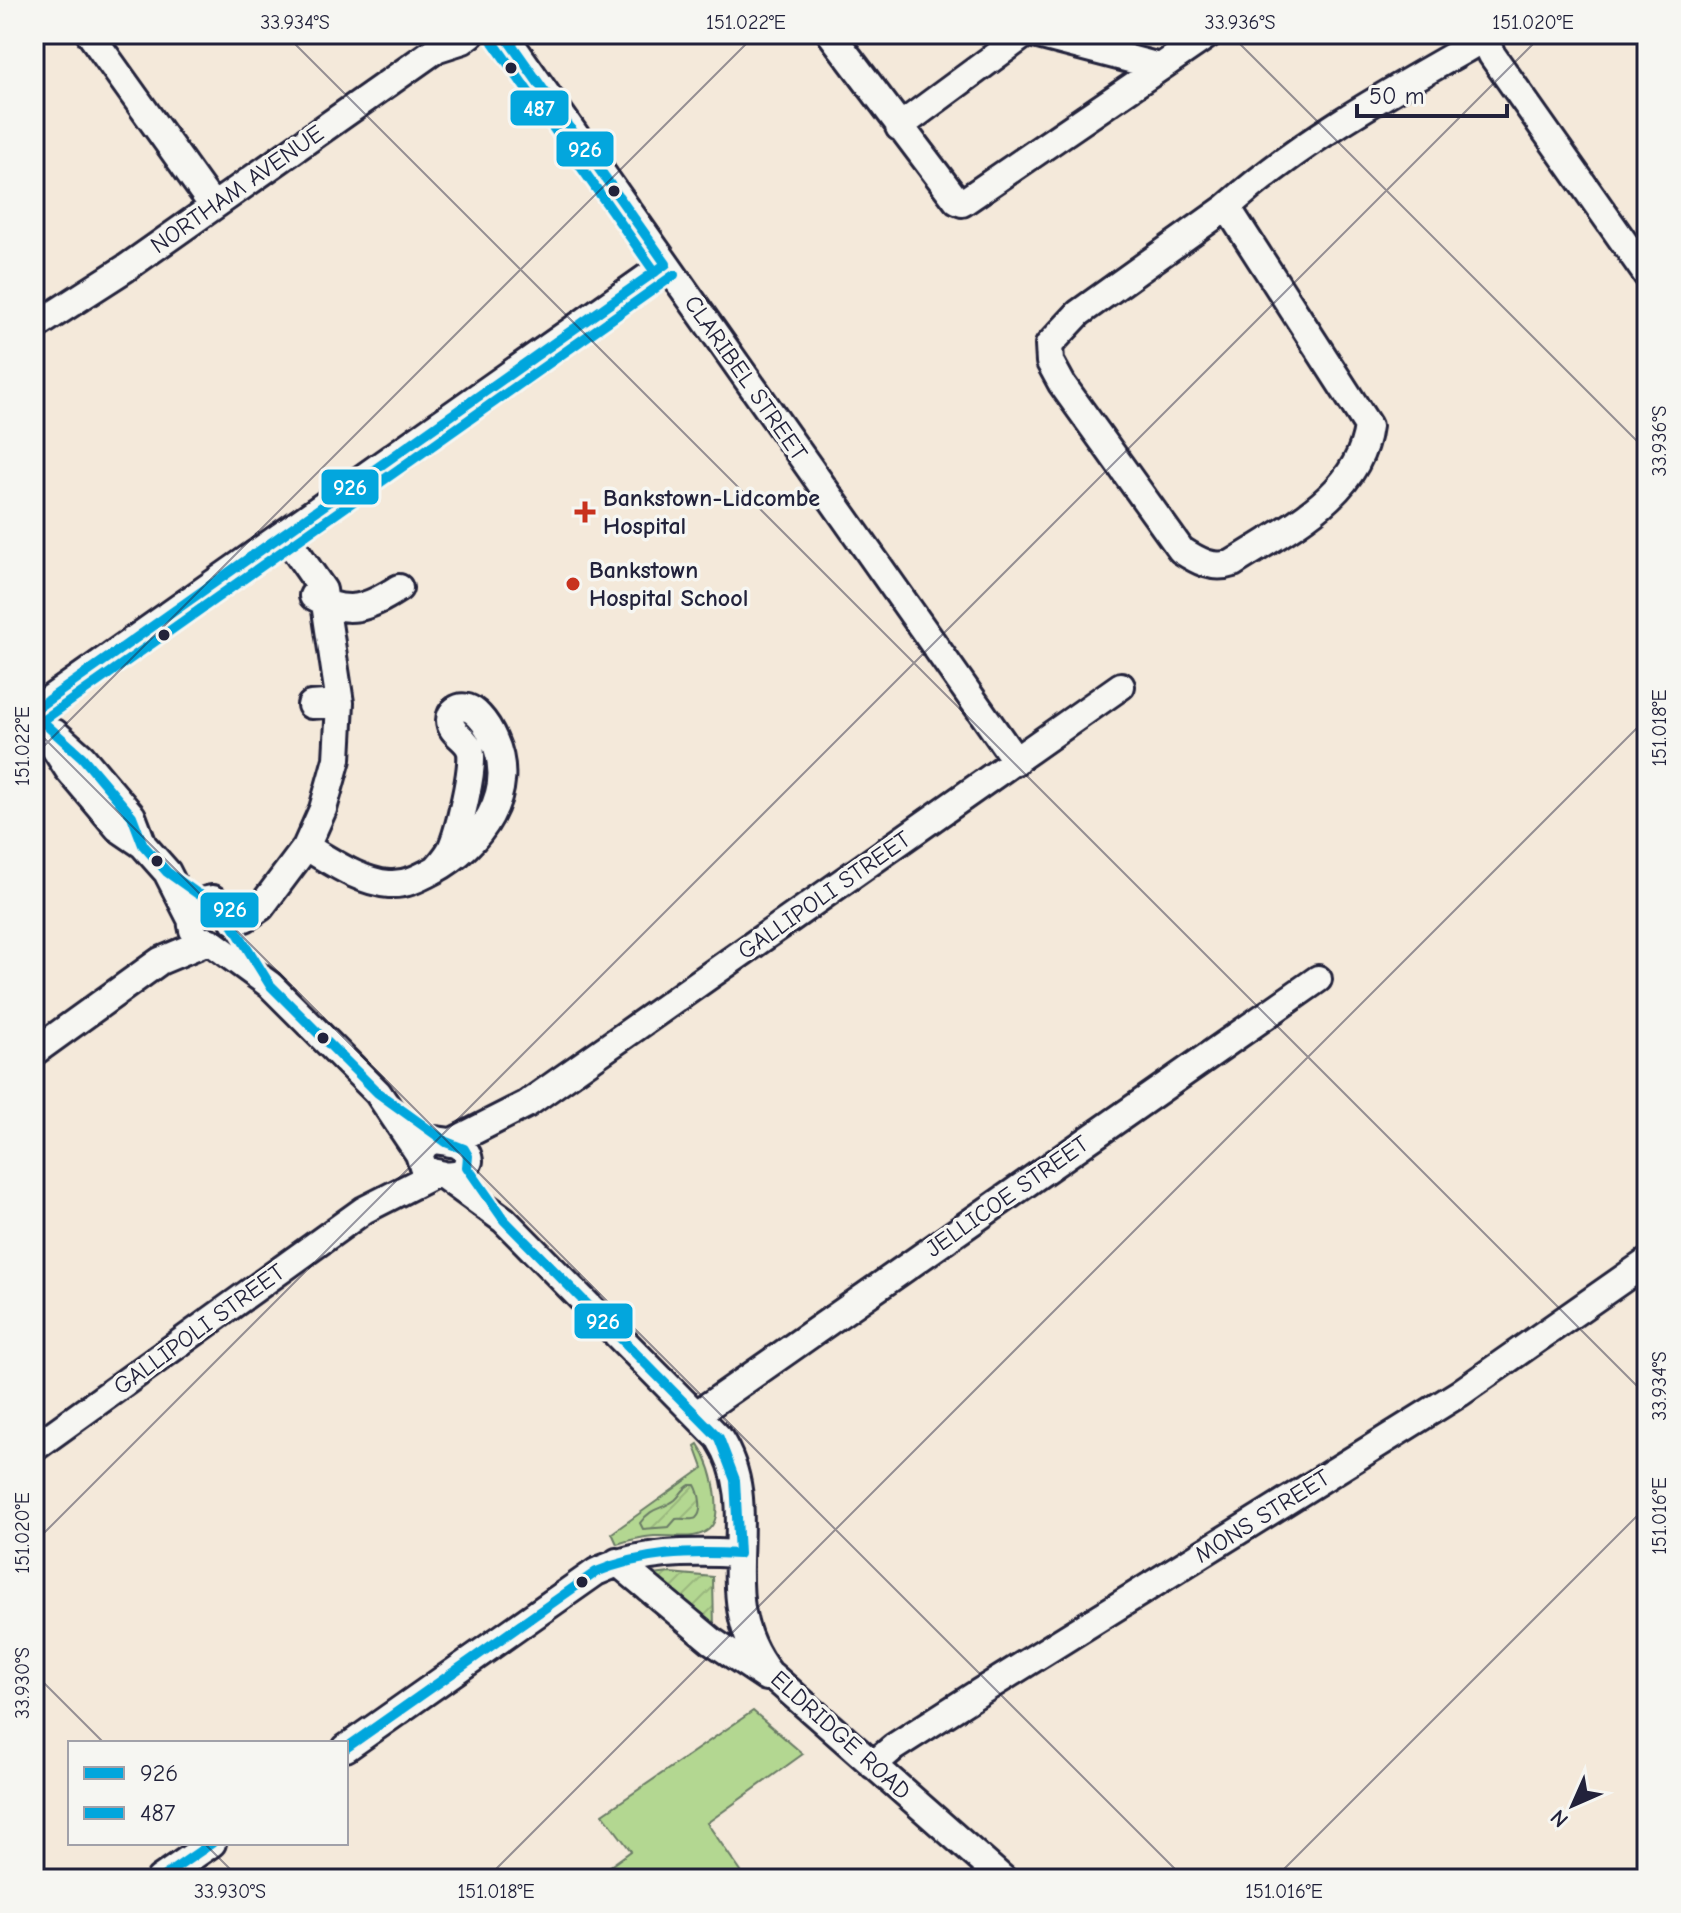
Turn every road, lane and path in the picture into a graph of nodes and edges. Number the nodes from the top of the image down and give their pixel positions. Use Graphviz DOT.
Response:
graph roads {
  1 [pos="90,34"];
  2 [pos="471,34"];
  3 [pos="504,34"];
  4 [pos="831,34"];
  5 [pos="1025,34"];
  6 [pos="1034,34"];
  7 [pos="1209,34"];
  8 [pos="1482,37"];
  9 [pos="443,41"];
  10 [pos="1160,67"];
  11 [pos="899,127"];
  12 [pos="213,206"];
  13 [pos="1227,207"];
  14 [pos="666,264"];
  15 [pos="1647,275"];
  16 [pos="34,327"];
  17 [pos="279,538"];
  18 [pos="399,588"];
  19 [pos="324,603"];
  20 [pos="1121,686"];
  21 [pos="340,703"];
  22 [pos="311,705"];
  23 [pos="34,714"];
  24 [pos="1016,761"];
  25 [pos="306,847"];
  26 [pos="436,869"];
  27 [pos="167,872"];
  28 [pos="226,912"];
  29 [pos="200,931"];
  30 [pos="1318,979"];
  31 [pos="270,985"];
  32 [pos="34,1052"];
  33 [pos="378,1093"];
  34 [pos="527,1104"];
  35 [pos="448,1142"];
  36 [pos="429,1165"];
  37 [pos="468,1166"];
  38 [pos="504,1220"];
  39 [pos="1647,1262"];
  40 [pos="697,1414"];
  41 [pos="34,1448"];
  42 [pos="739,1554"];
  43 [pos="617,1562"];
  44 [pos="781,1686"];
  45 [pos="348,1747"];
  46 [pos="873,1765"];
  47 [pos="209,1845"];
  48 [pos="160,1879"];
  49 [pos="1003,1879"];
  1 -- 12 [label="street"];
  2 -- 9 [label="street, NORTHAM AVENUE"];
  3 -- 14 [label="street, CLARIBEL STREET"];
  4 -- 11 [label="street"];
  5 -- 11 [label="street"];
  6 -- 10 [label="street"];
  7 -- 10 [label="street"];
  8 -- 13 [label="street"];
  8 -- 15 [label="street"];
  9 -- 12 [label="street, NORTHAM AVENUE"];
  10 -- 11 [label="street"];
  12 -- 16 [label="street, NORTHAM AVENUE"];
  13 -- 13 [label="street"];
  14 -- 17 [label="street"];
  14 -- 24 [label="street, CLARIBEL STREET"];
  17 -- 19 [label="street"];
  17 -- 23 [label="street"];
  18 -- 19 [label="street"];
  19 -- 21 [label="street"];
  20 -- 24 [label="street, GALLIPOLI STREET"];
  21 -- 22 [label="street"];
  21 -- 25 [label="street"];
  23 -- 27 [label="street, ELDRIDGE ROAD"];
  24 -- 34 [label="street, GALLIPOLI STREET"];
  25 -- 26 [label="street"];
  25 -- 28 [label="street"];
  26 -- 26 [label="street"];
  27 -- 28 [label="street, ELDRIDGE ROAD"];
  27 -- 29 [label="street, ELDRIDGE ROAD"];
  28 -- 29 [label="street"];
  28 -- 29 [label="street"];
  28 -- 31 [label="street, ELDRIDGE ROAD"];
  29 -- 31 [label="street, ELDRIDGE ROAD"];
  29 -- 32 [label="street"];
  30 -- 40 [label="street, JELLICOE STREET"];
  31 -- 33 [label="street, ELDRIDGE ROAD"];
  33 -- 35 [label="street, ELDRIDGE ROAD"];
  33 -- 36 [label="street, ELDRIDGE ROAD"];
  34 -- 35 [label="street, GALLIPOLI STREET"];
  34 -- 37 [label="street, GALLIPOLI STREET"];
  35 -- 36 [label="street, GALLIPOLI STREET"];
  35 -- 37 [label="street, ELDRIDGE ROAD"];
  36 -- 37 [label="street"];
  36 -- 38 [label="street, ELDRIDGE ROAD"];
  36 -- 41 [label="street, GALLIPOLI STREET"];
  37 -- 38 [label="street, ELDRIDGE ROAD"];
  38 -- 40 [label="street, ELDRIDGE ROAD"];
  39 -- 46 [label="street, MONS STREET"];
  40 -- 42 [label="street, ELDRIDGE ROAD"];
  42 -- 43 [label="street"];
  42 -- 44 [label="street, ELDRIDGE ROAD"];
  43 -- 44 [label="street"];
  43 -- 45 [label="street"];
  44 -- 46 [label="street, ELDRIDGE ROAD"];
  46 -- 49 [label="street, ELDRIDGE ROAD"];
  47 -- 48 [label="street"];
}
